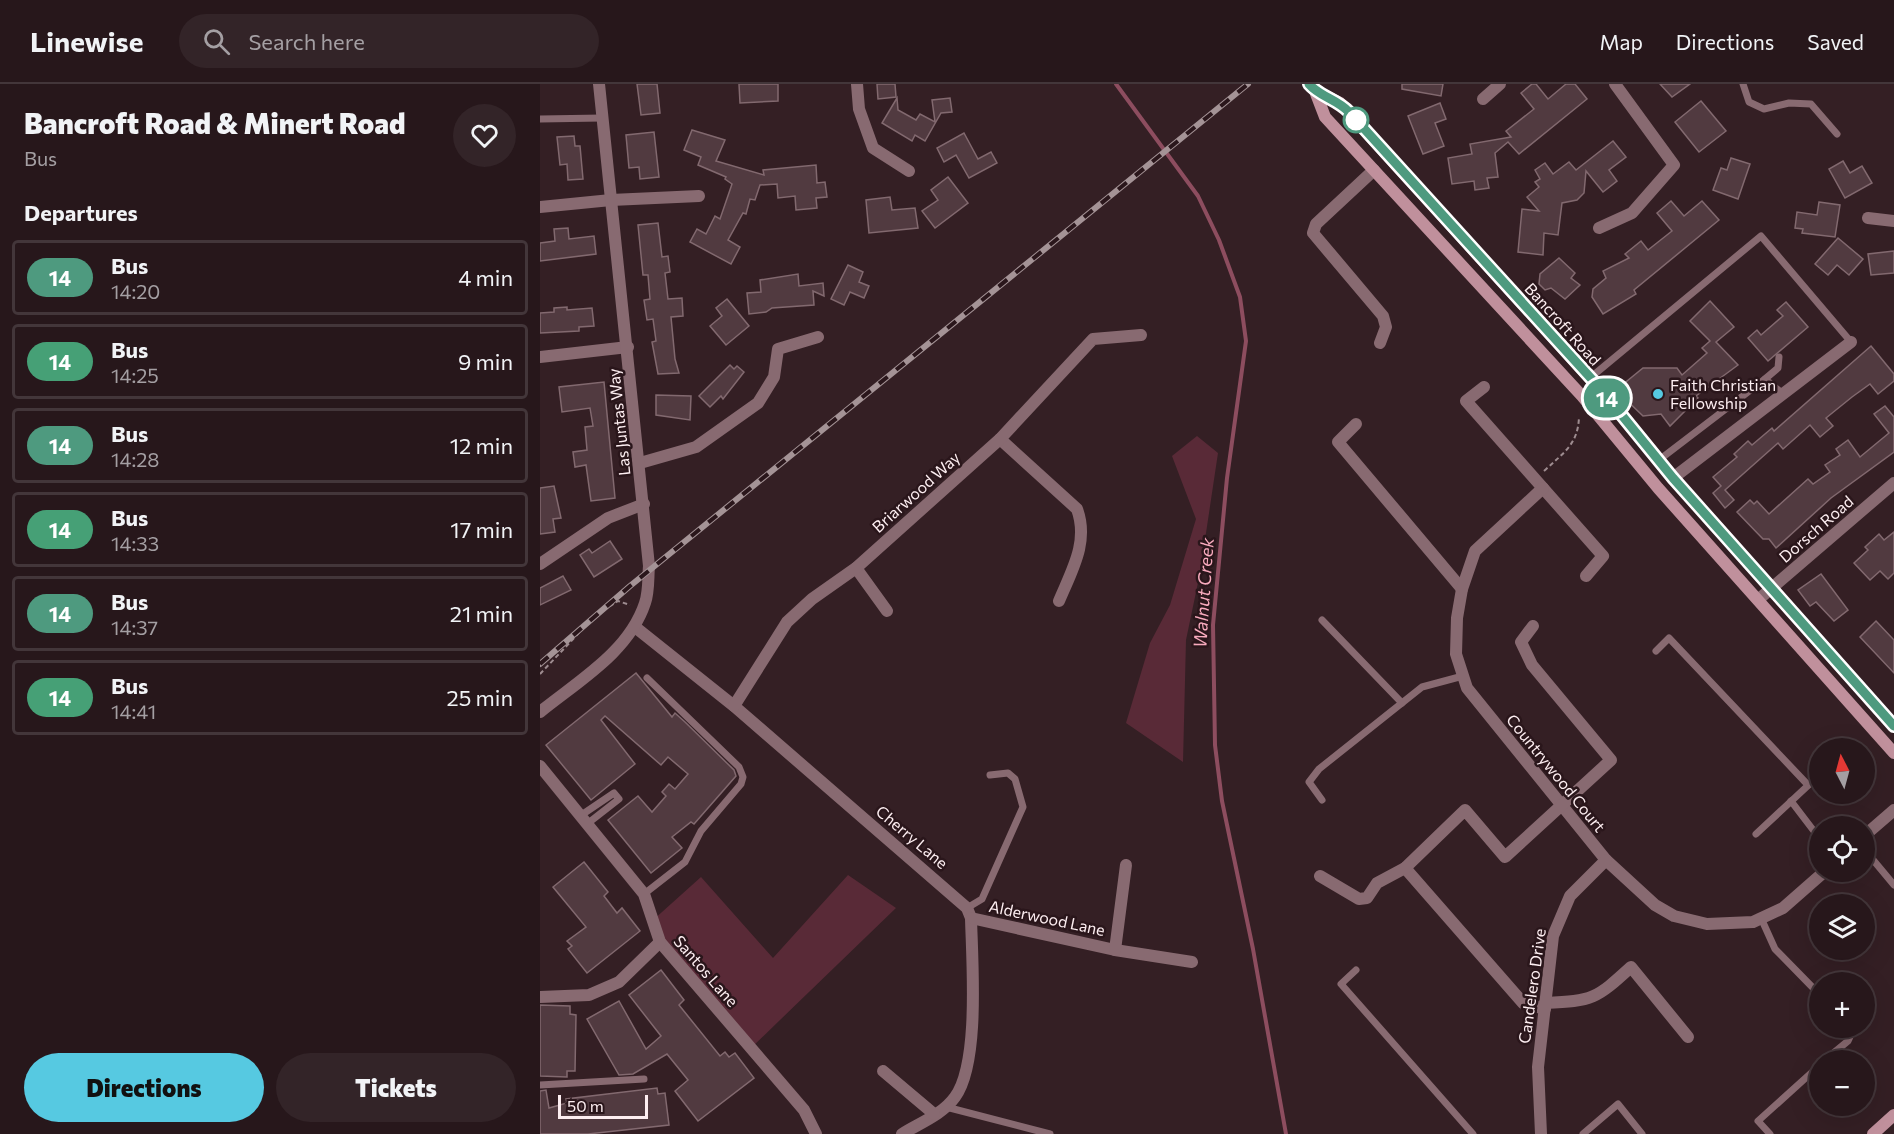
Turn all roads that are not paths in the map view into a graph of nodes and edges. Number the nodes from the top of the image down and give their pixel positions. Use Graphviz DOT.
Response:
graph roads {
  1 [pos="599,84"];
  2 [pos="857,84"];
  3 [pos="1500,84"];
  4 [pos="1614,84"];
  5 [pos="1743,84"];
  6 [pos="1316,86"];
  7 [pos="1483,99"];
  8 [pos="602,118"];
  9 [pos="540,119"];
  10 [pos="1837,134"];
  11 [pos="1374,170"];
  12 [pos="909,171"];
  13 [pos="699,196"];
  14 [pos="611,200"];
  15 [pos="540,207"];
  16 [pos="1868,218"];
  17 [pos="1894,221"];
  18 [pos="1599,228"];
  19 [pos="1141,334"];
  20 [pos="818,337"];
  21 [pos="1851,342"];
  22 [pos="1380,343"];
  23 [pos="628,347"];
  24 [pos="540,357"];
  25 [pos="1779,357"];
  26 [pos="1590,378"];
  27 [pos="1765,379"];
  28 [pos="1484,387"];
  29 [pos="1783,394"];
  30 [pos="1356,423"];
  31 [pos="1000,439"];
  32 [pos="1659,460"];
  33 [pos="640,463"];
  34 [pos="1673,478"];
  35 [pos="1894,483"];
  36 [pos="1543,488"];
  37 [pos="644,504"];
  38 [pos="540,564"];
  39 [pos="856,568"];
  40 [pos="1586,576"];
  41 [pos="1773,588"];
  42 [pos="1462,589"];
  43 [pos="1760,599"];
  44 [pos="1059,600"];
  45 [pos="887,611"];
  46 [pos="1322,620"];
  47 [pos="1533,626"];
  48 [pos="635,627"];
  49 [pos="1656,651"];
  50 [pos="1463,676"];
  51 [pos="647,678"];
  52 [pos="1402,703"];
  53 [pos="734,706"];
  54 [pos="540,712"];
  55 [pos="1894,726"];
  56 [pos="1894,753"];
  57 [pos="540,766"];
  58 [pos="990,775"];
  59 [pos="1808,785"];
  60 [pos="617,796"];
  61 [pos="1322,800"];
  62 [pos="1791,801"];
  63 [pos="1562,806"];
  64 [pos="1894,810"];
  65 [pos="584,820"];
  66 [pos="1809,825"];
  67 [pos="1875,826"];
  68 [pos="1756,834"];
  69 [pos="1606,860"];
  70 [pos="1875,862"];
  71 [pos="1126,865"];
  72 [pos="1405,868"];
  73 [pos="1320,876"];
  74 [pos="1813,882"];
  75 [pos="1894,885"];
  76 [pos="644,894"];
  77 [pos="969,913"];
  78 [pos="1761,918"];
  79 [pos="660,942"];
  80 [pos="1115,950"];
  81 [pos="1192,962"];
  82 [pos="1356,970"];
  83 [pos="1809,984"];
  84 [pos="540,997"];
  85 [pos="1545,1006"];
  86 [pos="1688,1037"];
  87 [pos="1849,1038"];
  88 [pos="1837,1050"];
  89 [pos="883,1071"];
  90 [pos="1809,1075"];
  91 [pos="644,1079"];
  92 [pos="540,1085"];
  93 [pos="946,1107"];
  94 [pos="934,1114"];
  95 [pos="1894,1115"];
  96 [pos="816,1134"];
  97 [pos="902,1134"];
  98 [pos="1050,1134"];
  99 [pos="1473,1134"];
  100 [pos="1541,1134"];
  101 [pos="1582,1134"];
  102 [pos="1642,1134"];
  103 [pos="1770,1134"];
  104 [pos="1873,1134"];
  1 -- 8 [label="street, Las Juntas Way"];
  2 -- 12 [label="street"];
  3 -- 7 [label="street"];
  4 -- 18 [label="street"];
  5 -- 10 [label="lane"];
  6 -- 11 [label="street, Bancroft Road"];
  6 -- 26 [label="street, Bancroft Road"];
  8 -- 9 [label="lane"];
  8 -- 14 [label="street, Las Juntas Way"];
  11 -- 22 [label="street"];
  11 -- 43 [label="street, Bancroft Road"];
  13 -- 14 [label="street"];
  14 -- 15 [label="street"];
  14 -- 23 [label="street, Las Juntas Way"];
  16 -- 17 [label="street"];
  19 -- 31 [label="street, Briarwood Way"];
  20 -- 33 [label="street"];
  21 -- 26 [label="lane"];
  21 -- 29 [label="street"];
  23 -- 24 [label="street"];
  23 -- 33 [label="street, Las Juntas Way"];
  25 -- 27 [label="lane"];
  26 -- 32 [label="street, Bancroft Road"];
  27 -- 29 [label="lane"];
  27 -- 32 [label="lane"];
  28 -- 36 [label="street"];
  29 -- 34 [label="street"];
  30 -- 42 [label="street"];
  31 -- 39 [label="street, Briarwood Way"];
  31 -- 44 [label="street"];
  32 -- 34 [label="street, Bancroft Road"];
  33 -- 37 [label="street, Las Juntas Way"];
  34 -- 41 [label="street, Bancroft Road"];
  35 -- 41 [label="street, Dorsch Road"];
  36 -- 40 [label="street"];
  36 -- 42 [label="street, Countrywood Court"];
  37 -- 38 [label="street"];
  37 -- 48 [label="street, Las Juntas Way"];
  39 -- 45 [label="street"];
  39 -- 53 [label="street, Briarwood Way"];
  41 -- 43 [label="street, Dorsch Road"];
  41 -- 55 [label="street, Bancroft Road"];
  42 -- 50 [label="street, Countrywood Court"];
  43 -- 56 [label="street, Bancroft Road"];
  46 -- 52 [label="lane"];
  47 -- 63 [label="street"];
  48 -- 53 [label="street, Cherry Lane"];
  48 -- 54 [label="street, Las Juntas Way"];
  49 -- 59 [label="lane"];
  50 -- 52 [label="lane"];
  50 -- 63 [label="street, Countrywood Court"];
  51 -- 76 [label="lane"];
  52 -- 61 [label="lane"];
  53 -- 77 [label="street, Cherry Lane"];
  57 -- 65 [label="street, Santos Lane"];
  58 -- 77 [label="lane"];
  59 -- 62 [label="lane"];
  60 -- 65 [label="lane"];
  62 -- 66 [label="lane"];
  62 -- 68 [label="lane"];
  63 -- 69 [label="street, Countrywood Court"];
  63 -- 72 [label="street"];
  64 -- 67 [label="street"];
  65 -- 76 [label="street, Santos Lane"];
  69 -- 78 [label="street, Countrywood Court"];
  69 -- 85 [label="street, Candelero Drive"];
  70 -- 75 [label="lane"];
  71 -- 80 [label="street"];
  72 -- 73 [label="street"];
  72 -- 85 [label="street"];
  74 -- 78 [label="street, Countrywood Court"];
  76 -- 79 [label="street, Santos Lane"];
  77 -- 80 [label="street, Alderwood Lane"];
  77 -- 93 [label="street"];
  78 -- 83 [label="lane"];
  79 -- 84 [label="street"];
  79 -- 96 [label="street, Santos Lane"];
  80 -- 81 [label="street, Alderwood Lane"];
  82 -- 99 [label="lane"];
  85 -- 86 [label="street"];
  85 -- 100 [label="street, Candelero Drive"];
  87 -- 88 [label="lane"];
  89 -- 94 [label="street"];
  90 -- 103 [label="lane"];
  91 -- 92 [label="lane"];
  93 -- 94 [label="street"];
  93 -- 98 [label="lane"];
  94 -- 97 [label="street"];
  95 -- 104 [label="street"];
  101 -- 102 [label="lane"];
}
